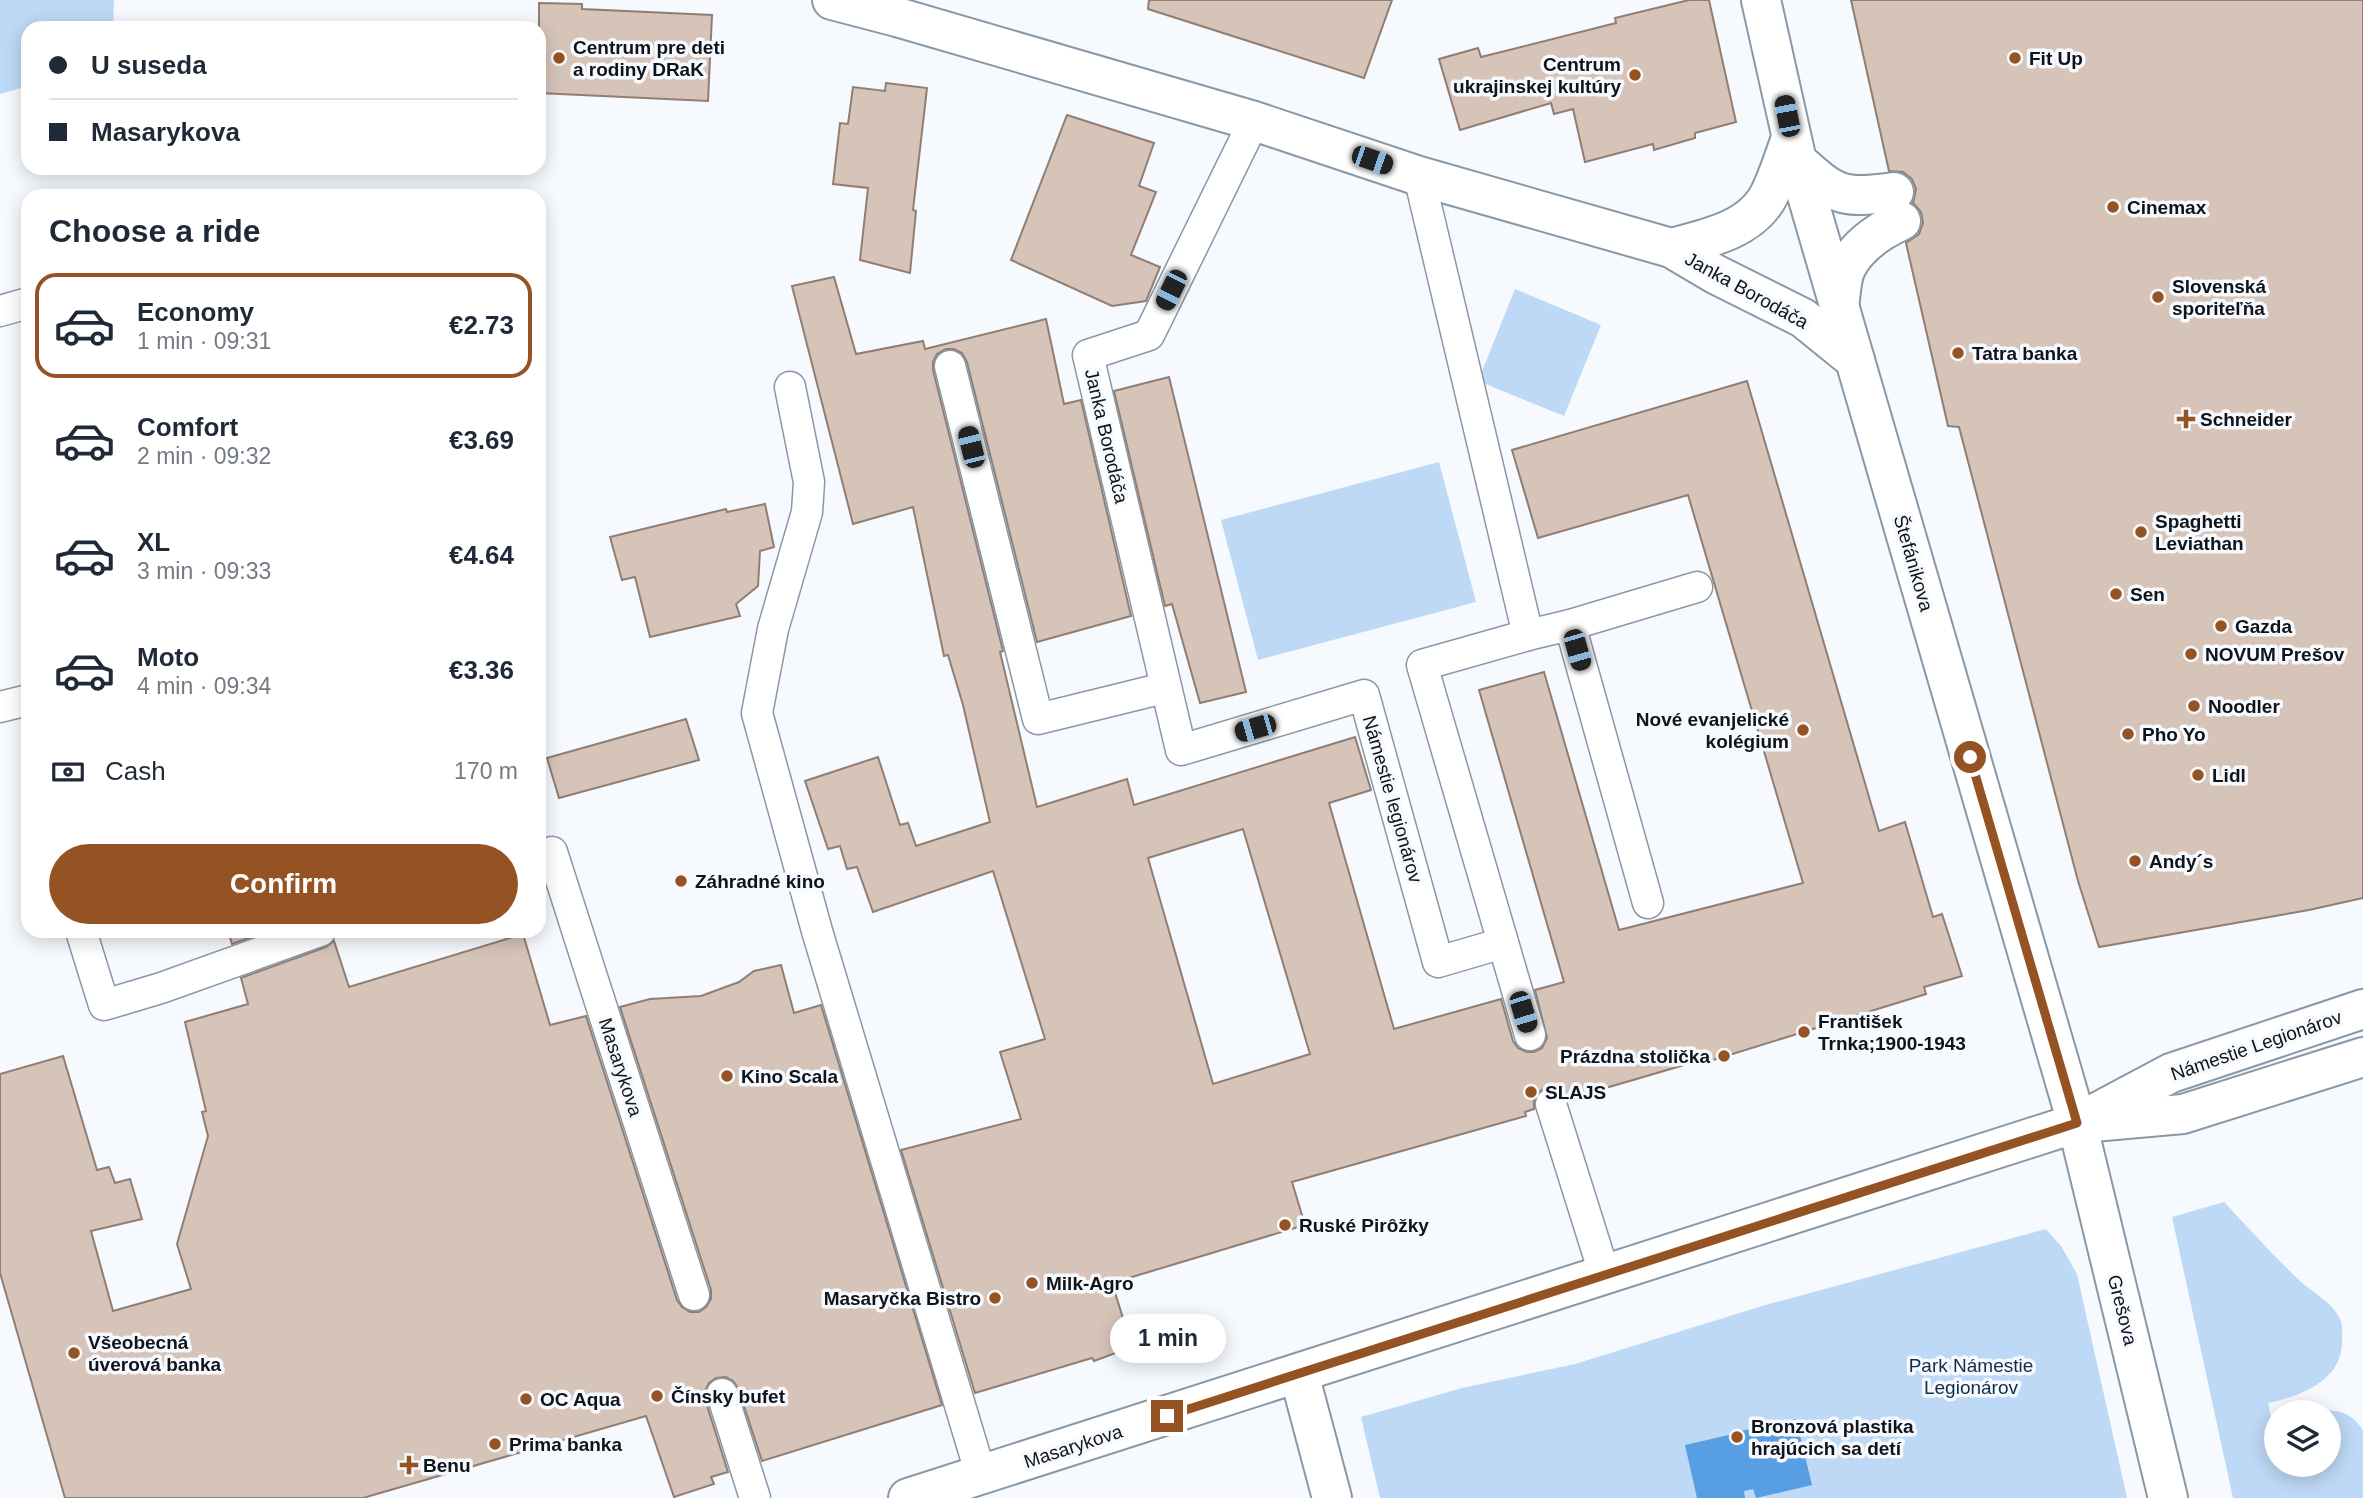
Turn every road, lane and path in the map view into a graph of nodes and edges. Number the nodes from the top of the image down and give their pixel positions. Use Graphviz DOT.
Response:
graph roads {
  1 [pos="832,0"];
  2 [pos="1761,0"];
  3 [pos="1770,0"];
  4 [pos="1774,51"];
  5 [pos="1254,121"];
  6 [pos="1794,150"];
  7 [pos="1419,176"];
  8 [pos="1671,248"];
  9 [pos="21,305"];
  10 [pos="1839,307"];
  11 [pos="0,311"];
  12 [pos="1855,360"];
  13 [pos="950,366"];
  14 [pos="790,387"];
  15 [pos="1697,587"];
  16 [pos="1570,625"];
  17 [pos="1528,635"];
  18 [pos="1164,688"];
  19 [pos="21,702"];
  20 [pos="0,707"];
  21 [pos="546,854"];
  22 [pos="1648,903"];
  23 [pos="83,938"];
  24 [pos="300,938"];
  25 [pos="1503,943"];
  26 [pos="2363,1009"];
  27 [pos="1530,1035"];
  28 [pos="2363,1057"];
  29 [pos="1551,1104"];
  30 [pos="2077,1123"];
  31 [pos="1605,1276"];
  32 [pos="694,1295"];
  33 [pos="1299,1374"];
  34 [pos="722,1394"];
  35 [pos="981,1475"];
  36 [pos="755,1498"];
  37 [pos="908,1498"];
  38 [pos="1332,1498"];
  39 [pos="2168,1498"];
  1 -- 5 [label="street, Janka Borodáča"];
  2 -- 4 [label="street, Štefánikova"];
  3 -- 4 [label="street"];
  4 -- 6 [label="street, Štefánikova"];
  5 -- 7 [label="street, Janka Borodáča"];
  5 -- 18 [label="lane, Janka Borodáča"];
  6 -- 8 [label="street, Janka Borodáča"];
  6 -- 10 [label="street, Štefánikova"];
  6 -- 10 [label="street"];
  7 -- 8 [label="street, Janka Borodáča"];
  7 -- 17 [label="lane"];
  8 -- 12 [label="street, Janka Borodáča"];
  9 -- 11 [label="lane"];
  10 -- 12 [label="street, Štefánikova"];
  12 -- 30 [label="street, Štefánikova"];
  13 -- 18 [label="lane"];
  14 -- 35 [label="lane"];
  15 -- 16 [label="lane"];
  16 -- 17 [label="lane"];
  16 -- 22 [label="lane"];
  17 -- 25 [label="lane"];
  18 -- 25 [label="lane, Námestie legionárov"];
  19 -- 20 [label="lane"];
  21 -- 32 [label="lane, Masarykova"];
  23 -- 24 [label="lane"];
  25 -- 27 [label="lane"];
  26 -- 30 [label="street, Námestie Legionárov"];
  28 -- 30 [label="street"];
  29 -- 31 [label="lane"];
  30 -- 31 [label="street, Masarykova"];
  30 -- 39 [label="street, Grešova"];
  31 -- 33 [label="street, Masarykova"];
  33 -- 35 [label="street, Masarykova"];
  33 -- 38 [label="street"];
  34 -- 36 [label="lane"];
  35 -- 37 [label="street, Masarykova"];
}
